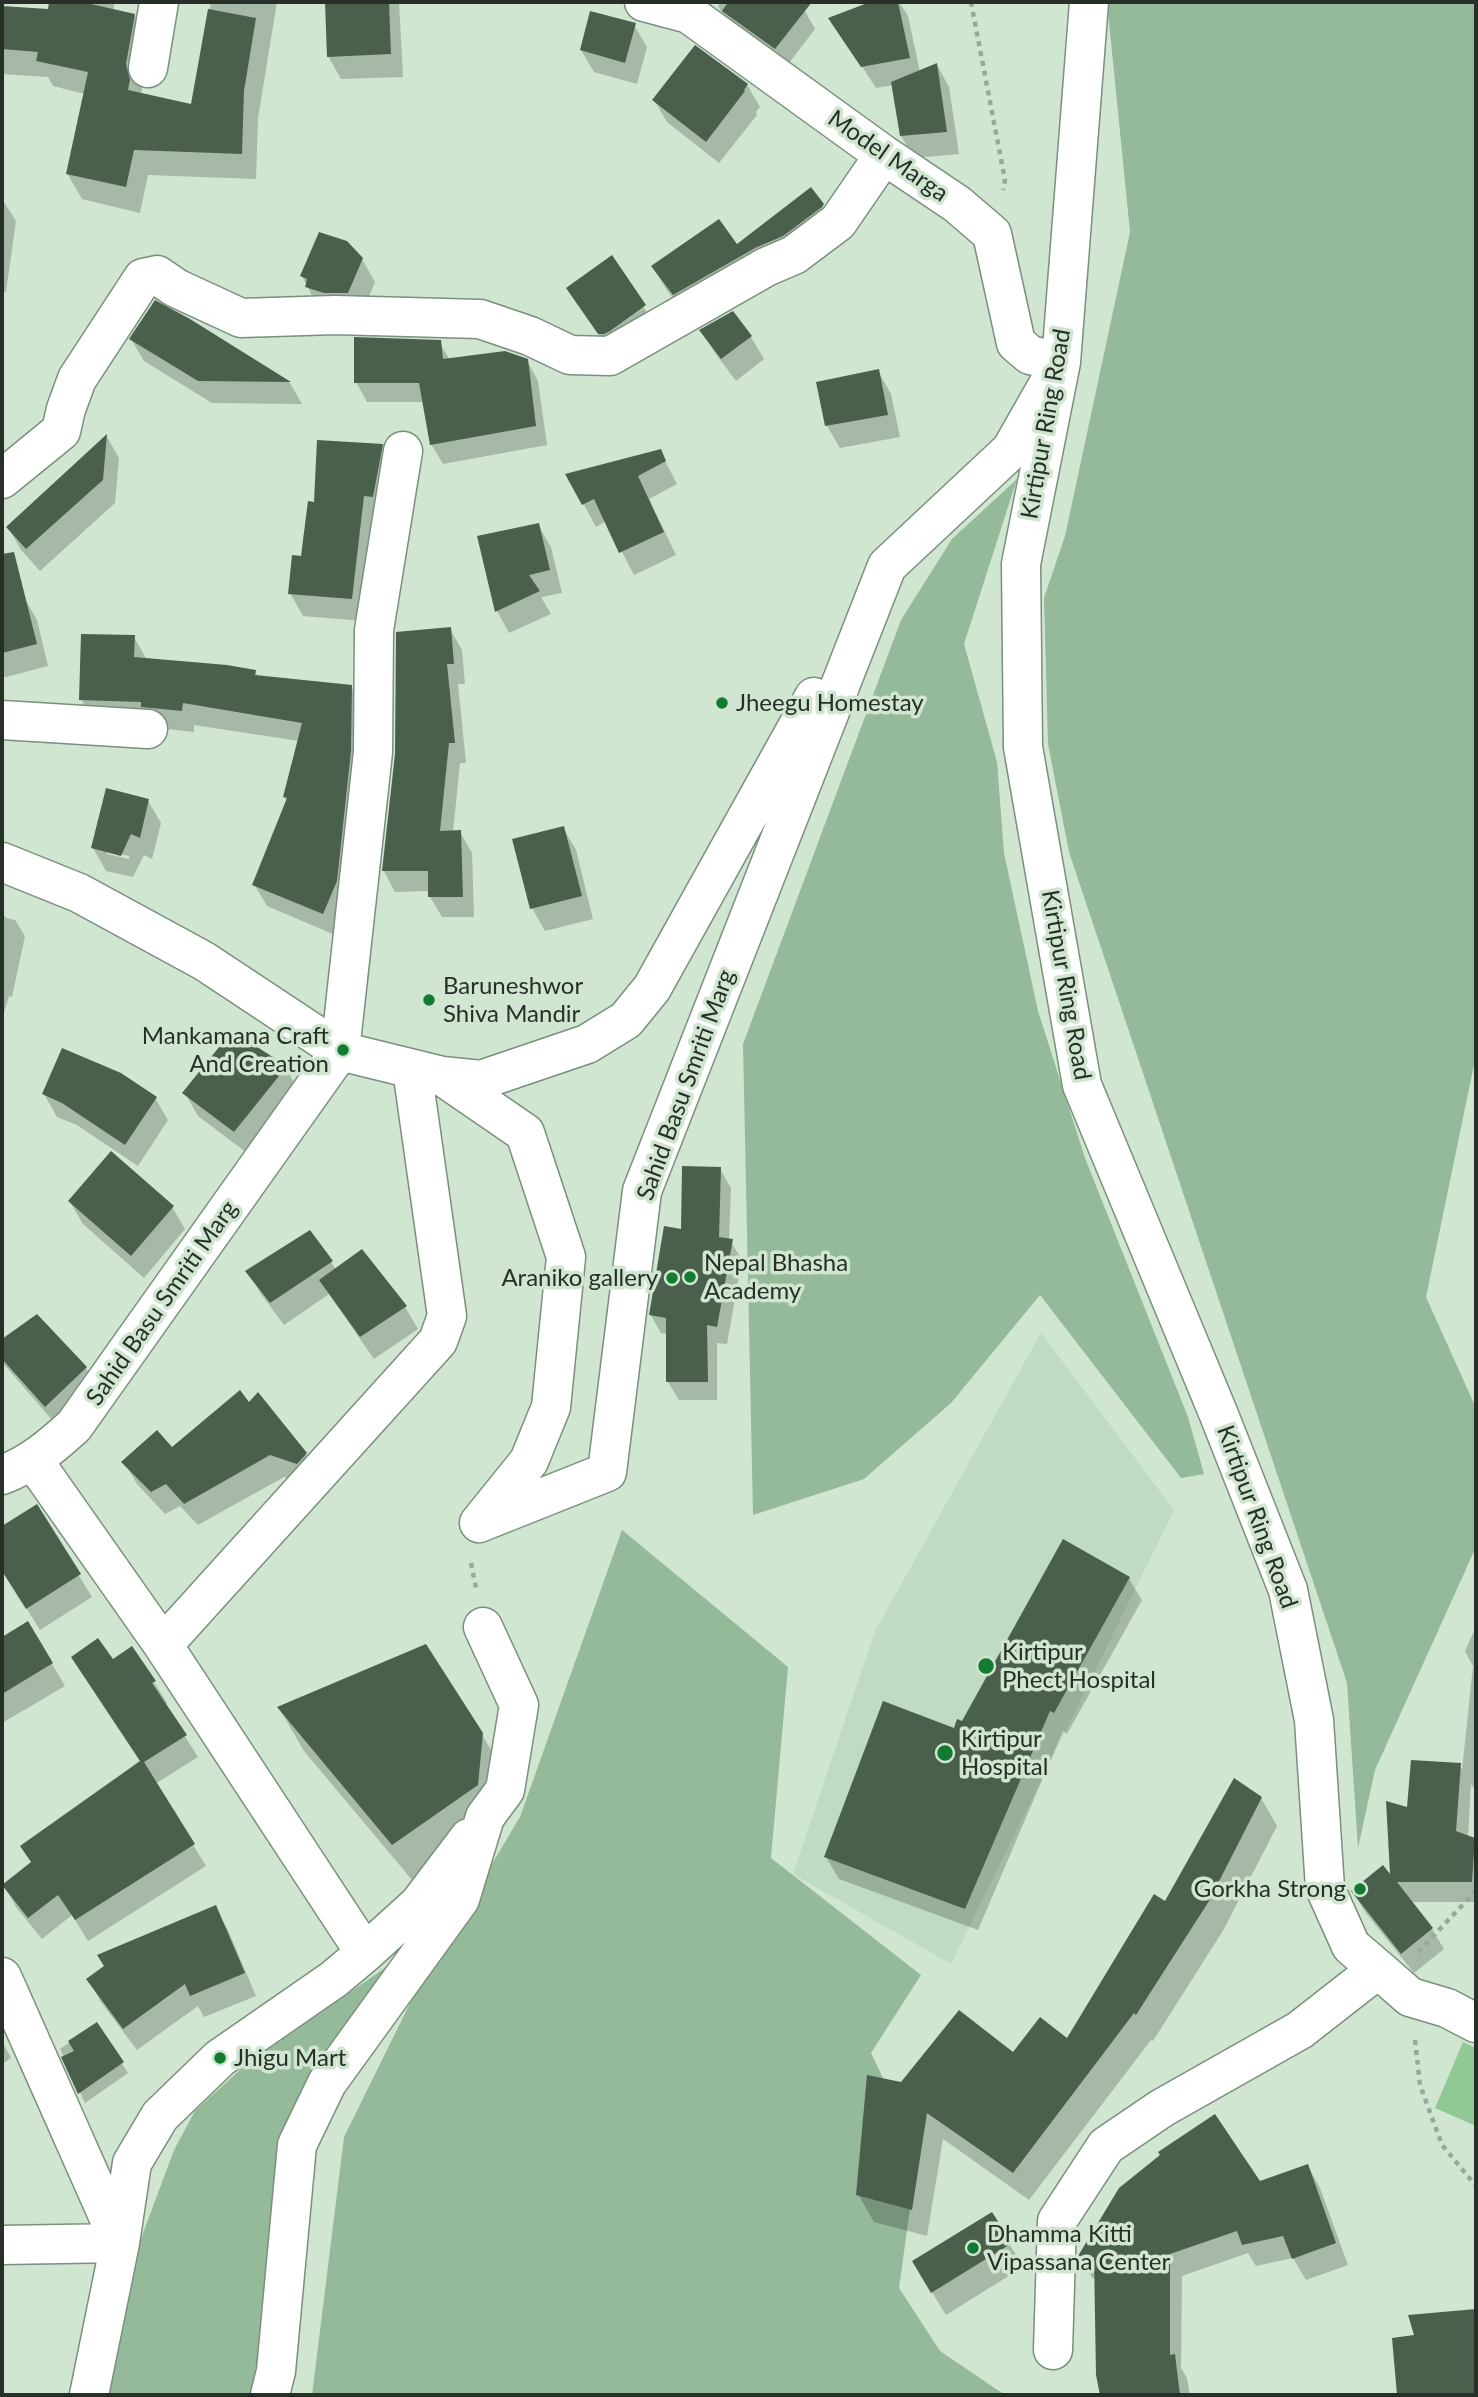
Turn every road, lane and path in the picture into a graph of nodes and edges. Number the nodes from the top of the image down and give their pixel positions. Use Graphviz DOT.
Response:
graph roads {
  1 [pos="159,2"];
  2 [pos="644,2"];
  3 [pos="971,2"];
  4 [pos="1089,2"];
  5 [pos="148,68"];
  6 [pos="884,155"];
  7 [pos="992,234"];
  8 [pos="1061,362"];
  9 [pos="403,451"];
  10 [pos="2,479"];
  11 [pos="887,566"];
  12 [pos="2,720"];
  13 [pos="148,729"];
  14 [pos="2,862"];
  15 [pos="340,1051"];
  16 [pos="427,1072"];
  17 [pos="18,1467"];
  18 [pos="479,1523"];
  19 [pos="483,1627"];
  20 [pos="163,1645"];
  21 [pos="485,1817"];
  22 [pos="1476,1891"];
  23 [pos="365,1953"];
  24 [pos="2,1977"];
  25 [pos="1393,1982"];
  26 [pos="1476,2023"];
  27 [pos="1476,2186"];
  28 [pos="120,2243"];
  29 [pos="2,2245"];
  30 [pos="1053,2350"];
  31 [pos="89,2395"];
  32 [pos="270,2395"];
  1 -- 5 [label="street"];
  2 -- 6 [label="street, Model Marga"];
  3 -- 7 [label="path"];
  4 -- 8 [label="street, Kirtipur Ring Road"];
  6 -- 7 [label="street, Model Marga"];
  6 -- 10 [label="street"];
  7 -- 8 [label="street"];
  8 -- 11 [label="street, Sahid Basu Smriti Marg"];
  8 -- 25 [label="street, Kirtipur Ring Road"];
  9 -- 15 [label="street"];
  11 -- 16 [label="street"];
  11 -- 18 [label="street, Sahid Basu Smriti Marg"];
  12 -- 13 [label="street"];
  14 -- 15 [label="street"];
  15 -- 16 [label="street"];
  15 -- 17 [label="street, Sahid Basu Smriti Marg"];
  16 -- 18 [label="street"];
  16 -- 20 [label="street"];
  17 -- 20 [label="street"];
  18 -- 19 [label="path"];
  19 -- 21 [label="street"];
  20 -- 23 [label="street"];
  21 -- 23 [label="street"];
  21 -- 32 [label="street"];
  22 -- 25 [label="path"];
  23 -- 28 [label="street"];
  24 -- 28 [label="street"];
  25 -- 26 [label="street, Kirtipur Ring Road"];
  25 -- 27 [label="path"];
  25 -- 30 [label="street"];
  28 -- 29 [label="street"];
  28 -- 31 [label="street"];
}
